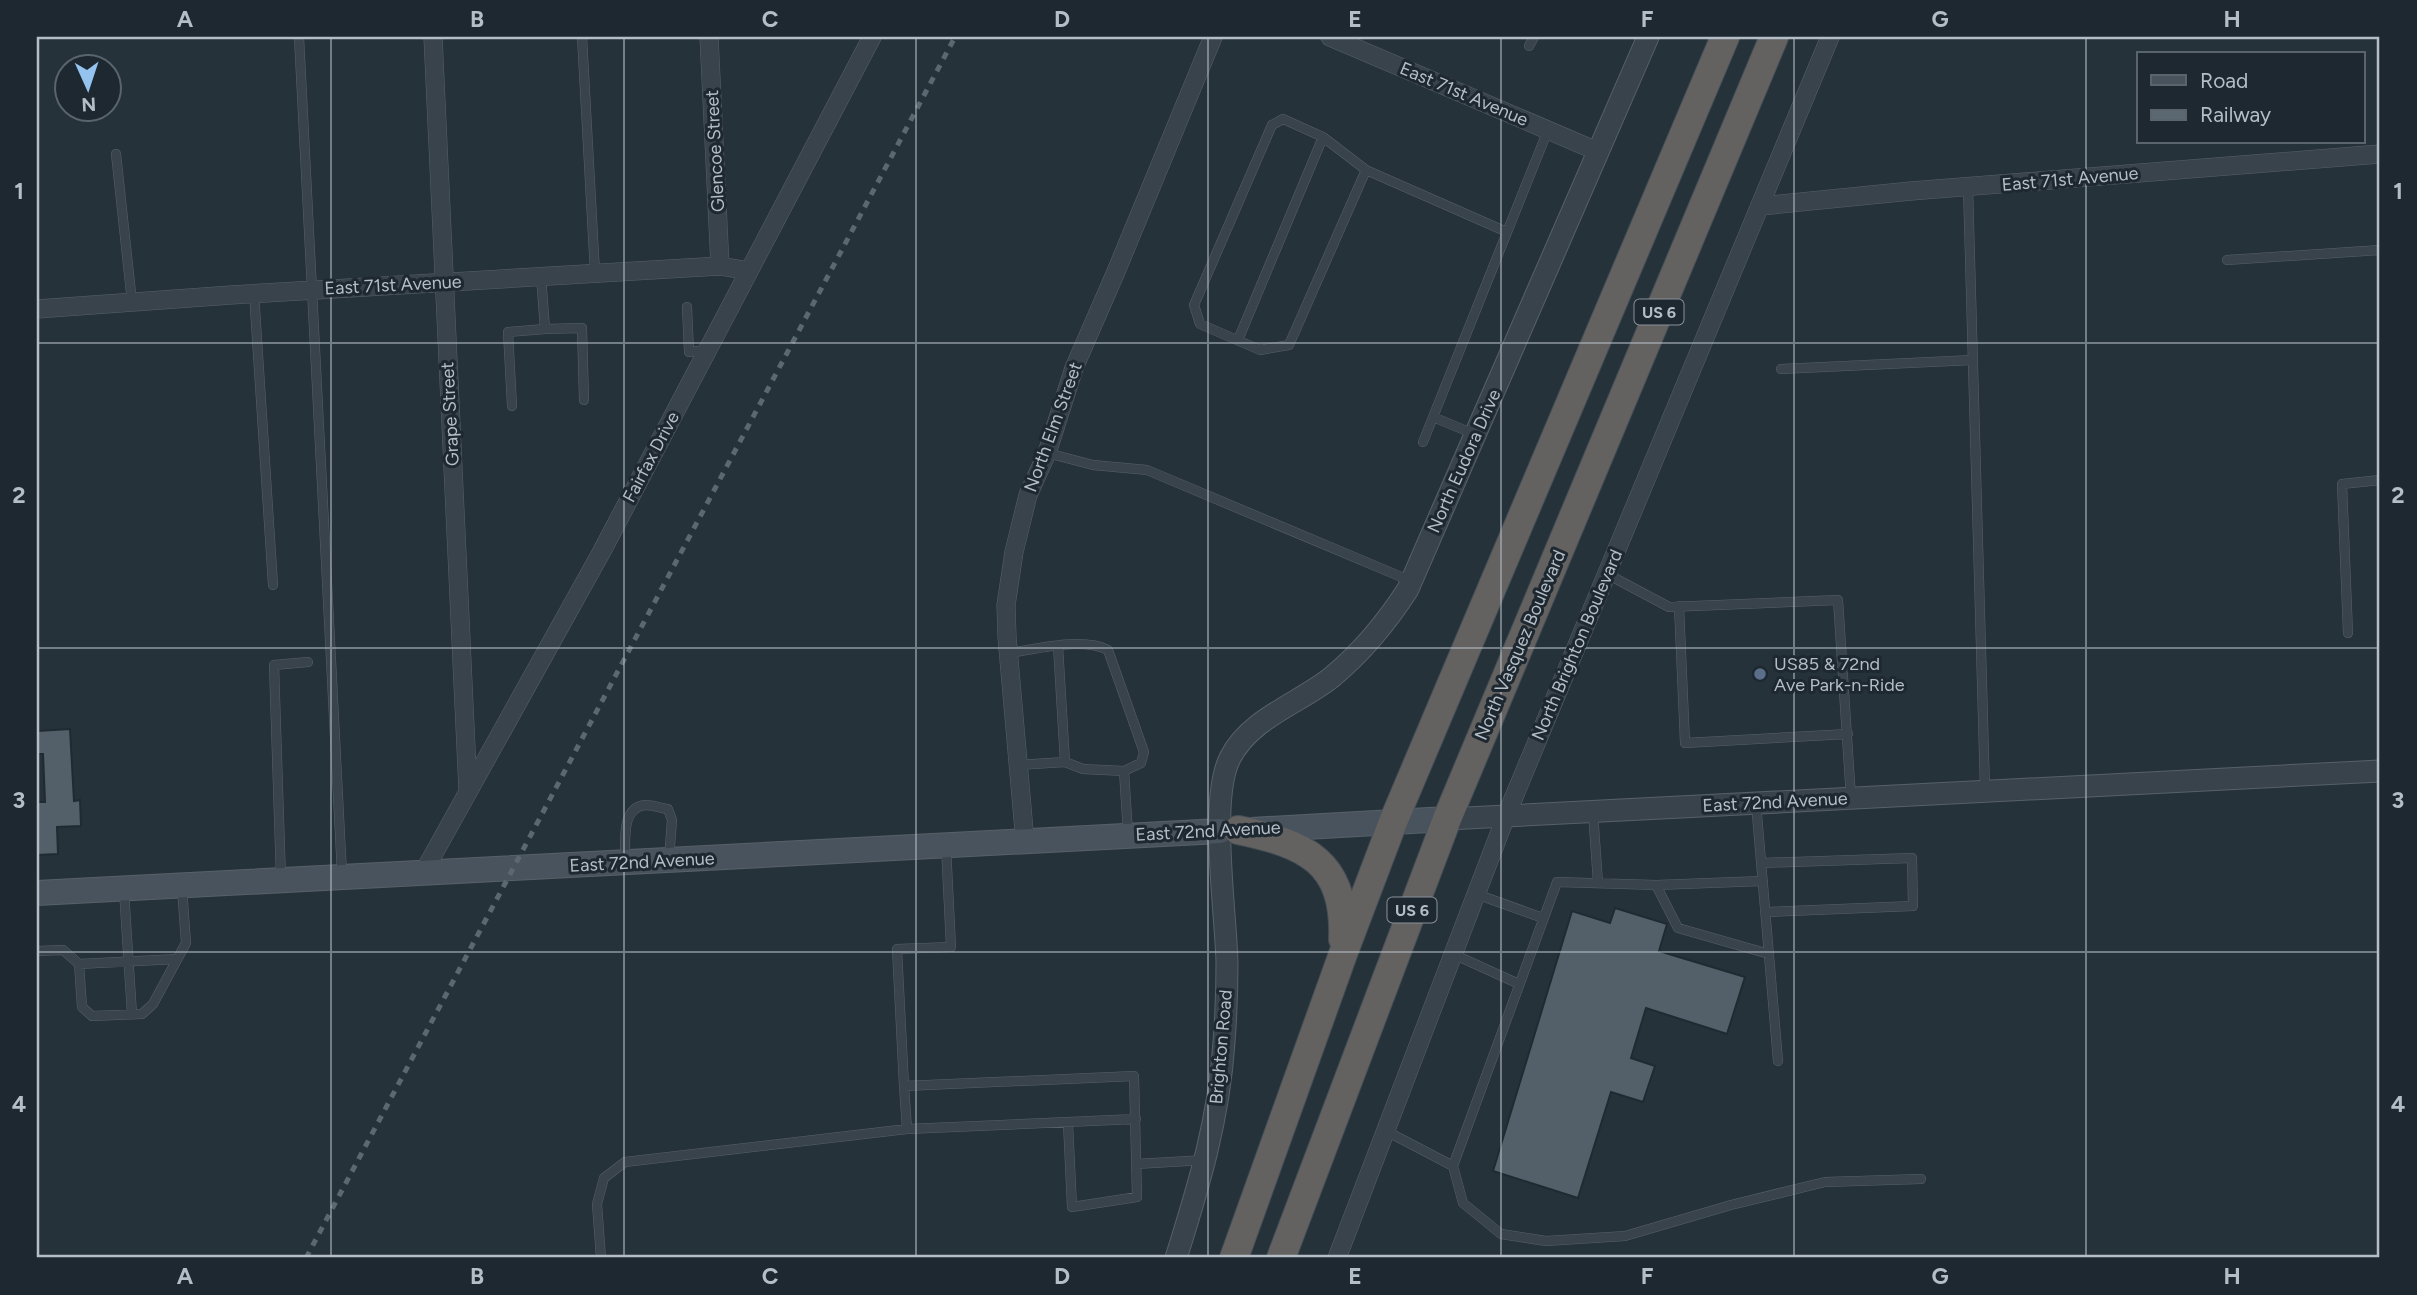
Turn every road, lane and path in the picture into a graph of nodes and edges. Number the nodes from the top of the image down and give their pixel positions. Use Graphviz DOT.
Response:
graph roads {
  1 [pos="299,37"];
  2 [pos="433,37"];
  3 [pos="582,37"];
  4 [pos="709,37"];
  5 [pos="872,37"];
  6 [pos="1213,37"];
  7 [pos="1330,37"];
  8 [pos="1646,37"];
  9 [pos="1725,37"];
  10 [pos="1774,37"];
  11 [pos="1830,37"];
  12 [pos="1548,130"];
  13 [pos="1323,137"];
  14 [pos="1599,152"];
  15 [pos="116,154"];
  16 [pos="2380,154"];
  17 [pos="1366,170"];
  18 [pos="1968,187"];
  19 [pos="1761,206"];
  20 [pos="1507,232"];
  21 [pos="2380,250"];
  22 [pos="2227,260"];
  23 [pos="720,266"];
  24 [pos="749,271"];
  25 [pos="595,273"];
  26 [pos="541,276"];
  27 [pos="444,282"];
  28 [pos="312,290"];
  29 [pos="254,293"];
  30 [pos="132,302"];
  31 [pos="687,307"];
  32 [pos="37,309"];
  33 [pos="545,329"];
  34 [pos="1238,340"];
  35 [pos="707,350"];
  36 [pos="1973,360"];
  37 [pos="1781,369"];
  38 [pos="584,400"];
  39 [pos="512,406"];
  40 [pos="1433,417"];
  41 [pos="1476,435"];
  42 [pos="1423,442"];
  43 [pos="1047,453"];
  44 [pos="2380,480"];
  45 [pos="1607,573"];
  46 [pos="1411,581"];
  47 [pos="273,585"];
  48 [pos="1679,606"];
  49 [pos="2348,633"];
  50 [pos="1058,646"];
  51 [pos="1009,653"];
  52 [pos="308,662"];
  53 [pos="1848,734"];
  54 [pos="1065,762"];
  55 [pos="1017,765"];
  56 [pos="1124,771"];
  57 [pos="2380,771"];
  58 [pos="468,791"];
  59 [pos="1985,791"];
  60 [pos="1851,798"];
  61 [pos="1756,803"];
  62 [pos="1593,812"];
  63 [pos="1506,816"];
  64 [pos="1447,820"];
  65 [pos="1394,822"];
  66 [pos="1229,831"];
  67 [pos="1128,835"];
  68 [pos="1026,842"];
  69 [pos="946,846"];
  70 [pos="669,861"];
  71 [pos="625,863"];
  72 [pos="1761,863"];
  73 [pos="423,873"];
  74 [pos="342,877"];
  75 [pos="281,881"];
  76 [pos="1763,881"];
  77 [pos="1598,883"];
  78 [pos="1656,885"];
  79 [pos="182,886"];
  80 [pos="124,889"];
  81 [pos="37,893"];
  82 [pos="1476,894"];
  83 [pos="1766,912"];
  84 [pos="1544,918"];
  85 [pos="37,951"];
  86 [pos="1342,954"];
  87 [pos="1453,954"];
  88 [pos="1769,954"];
  89 [pos="177,959"];
  90 [pos="129,962"];
  91 [pos="79,964"];
  92 [pos="1519,984"];
  93 [pos="132,1014"];
  94 [pos="1778,1061"];
  95 [pos="904,1086"];
  96 [pos="1136,1119"];
  97 [pos="1068,1123"];
  98 [pos="907,1129"];
  99 [pos="1385,1131"];
  100 [pos="1207,1160"];
  101 [pos="1136,1164"];
  102 [pos="1452,1166"];
  103 [pos="1921,1179"];
  104 [pos="601,1258"];
  105 [pos="1176,1258"];
  106 [pos="1234,1258"];
  107 [pos="1281,1258"];
  108 [pos="1337,1258"];
  1 -- 28 [label="lane"];
  2 -- 27 [label="street, Grape Street"];
  3 -- 25 [label="lane"];
  4 -- 23 [label="street, Glencoe Street"];
  5 -- 24 [label="street, Fairfax Drive"];
  6 -- 43 [label="street, North Elm Street"];
  7 -- 12 [label="street, East 71st Avenue"];
  8 -- 14 [label="street, North Eudora Drive"];
  9 -- 65 [label="highway, US 6"];
  10 -- 64 [label="highway, North Vasquez Boulevard / US 6"];
  11 -- 19 [label="street, North Brighton Boulevard"];
  12 -- 14 [label="street, East 71st Avenue"];
  12 -- 20 [label="lane"];
  13 -- 17 [label="lane"];
  13 -- 34 [label="lane"];
  13 -- 34 [label="lane"];
  14 -- 41 [label="street, North Eudora Drive"];
  15 -- 30 [label="lane"];
  16 -- 18 [label="street, East 71st Avenue"];
  17 -- 20 [label="lane"];
  17 -- 34 [label="lane"];
  18 -- 19 [label="street, East 71st Avenue"];
  18 -- 36 [label="lane"];
  19 -- 45 [label="street, North Brighton Boulevard"];
  20 -- 40 [label="lane"];
  21 -- 22 [label="lane"];
  23 -- 24 [label="street, East 71st Avenue"];
  23 -- 25 [label="street, East 71st Avenue"];
  24 -- 35 [label="street, Fairfax Drive"];
  25 -- 26 [label="street, East 71st Avenue"];
  26 -- 27 [label="street, East 71st Avenue"];
  26 -- 33 [label="lane"];
  27 -- 28 [label="street, East 71st Avenue"];
  27 -- 58 [label="street, Grape Street"];
  28 -- 29 [label="street, East 71st Avenue"];
  28 -- 74 [label="lane"];
  29 -- 30 [label="street, East 71st Avenue"];
  29 -- 47 [label="lane"];
  30 -- 32 [label="street, East 71st Avenue"];
  31 -- 35 [label="lane"];
  33 -- 38 [label="lane"];
  33 -- 39 [label="lane"];
  35 -- 58 [label="street, Fairfax Drive"];
  36 -- 37 [label="lane"];
  36 -- 59 [label="lane"];
  40 -- 41 [label="lane"];
  40 -- 42 [label="lane"];
  41 -- 46 [label="street, North Eudora Drive"];
  43 -- 46 [label="lane"];
  43 -- 51 [label="street, North Elm Street"];
  44 -- 49 [label="lane"];
  45 -- 48 [label="lane"];
  45 -- 63 [label="street, North Brighton Boulevard"];
  46 -- 66 [label="street, North Eudora Drive"];
  48 -- 53 [label="lane"];
  48 -- 53 [label="lane"];
  50 -- 51 [label="lane"];
  50 -- 54 [label="lane"];
  50 -- 56 [label="lane"];
  51 -- 55 [label="street, North Elm Street"];
  52 -- 75 [label="lane"];
  53 -- 60 [label="lane"];
  54 -- 55 [label="lane"];
  54 -- 56 [label="lane"];
  55 -- 68 [label="street, North Elm Street"];
  56 -- 67 [label="lane"];
  57 -- 59 [label="street, East 72nd Avenue"];
  58 -- 73 [label="street, Fairfax Drive"];
  59 -- 60 [label="street, East 72nd Avenue"];
  60 -- 61 [label="street, East 72nd Avenue"];
  61 -- 62 [label="street, East 72nd Avenue"];
  61 -- 72 [label="lane"];
  62 -- 63 [label="street, East 72nd Avenue"];
  62 -- 77 [label="lane"];
  63 -- 64 [label="street, East 72nd Avenue"];
  63 -- 82 [label="street, North Brighton Boulevard"];
  64 -- 65 [label="main road, East 72nd Avenue"];
  64 -- 107 [label="highway, North Vasquez Boulevard / US 6"];
  65 -- 66 [label="main road, East 72nd Avenue"];
  65 -- 86 [label="highway, US 6"];
  66 -- 67 [label="main road, East 72nd Avenue"];
  66 -- 86 [label="highway"];
  66 -- 100 [label="street, Brighton Road"];
  67 -- 68 [label="main road, East 72nd Avenue"];
  68 -- 69 [label="main road, East 72nd Avenue"];
  69 -- 70 [label="main road, East 72nd Avenue"];
  69 -- 95 [label="lane"];
  70 -- 71 [label="main road, East 72nd Avenue"];
  70 -- 71 [label="lane"];
  71 -- 73 [label="main road, East 72nd Avenue"];
  72 -- 76 [label="lane"];
  72 -- 83 [label="lane"];
  73 -- 74 [label="main road, East 72nd Avenue"];
  74 -- 75 [label="main road, East 72nd Avenue"];
  75 -- 79 [label="main road, East 72nd Avenue"];
  76 -- 78 [label="lane"];
  76 -- 83 [label="lane"];
  77 -- 78 [label="lane"];
  77 -- 84 [label="lane"];
  78 -- 88 [label="lane"];
  79 -- 80 [label="main road, East 72nd Avenue"];
  79 -- 89 [label="lane"];
  80 -- 81 [label="main road, East 72nd Avenue"];
  80 -- 90 [label="lane"];
  82 -- 84 [label="lane"];
  82 -- 87 [label="street, North Brighton Boulevard"];
  83 -- 88 [label="lane"];
  84 -- 92 [label="lane"];
  85 -- 91 [label="lane"];
  86 -- 106 [label="highway, US 6"];
  87 -- 92 [label="lane"];
  87 -- 99 [label="street, North Brighton Boulevard"];
  88 -- 94 [label="lane"];
  89 -- 90 [label="lane"];
  89 -- 93 [label="lane"];
  90 -- 91 [label="lane"];
  90 -- 93 [label="lane"];
  91 -- 93 [label="lane"];
  92 -- 102 [label="lane"];
  95 -- 96 [label="lane"];
  95 -- 98 [label="lane"];
  96 -- 97 [label="lane"];
  96 -- 101 [label="lane"];
  97 -- 98 [label="lane"];
  97 -- 101 [label="lane"];
  98 -- 104 [label="lane"];
  99 -- 102 [label="lane"];
  99 -- 108 [label="street, North Brighton Boulevard"];
  100 -- 101 [label="lane"];
  100 -- 105 [label="street, Brighton Road"];
  102 -- 103 [label="lane"];
}
